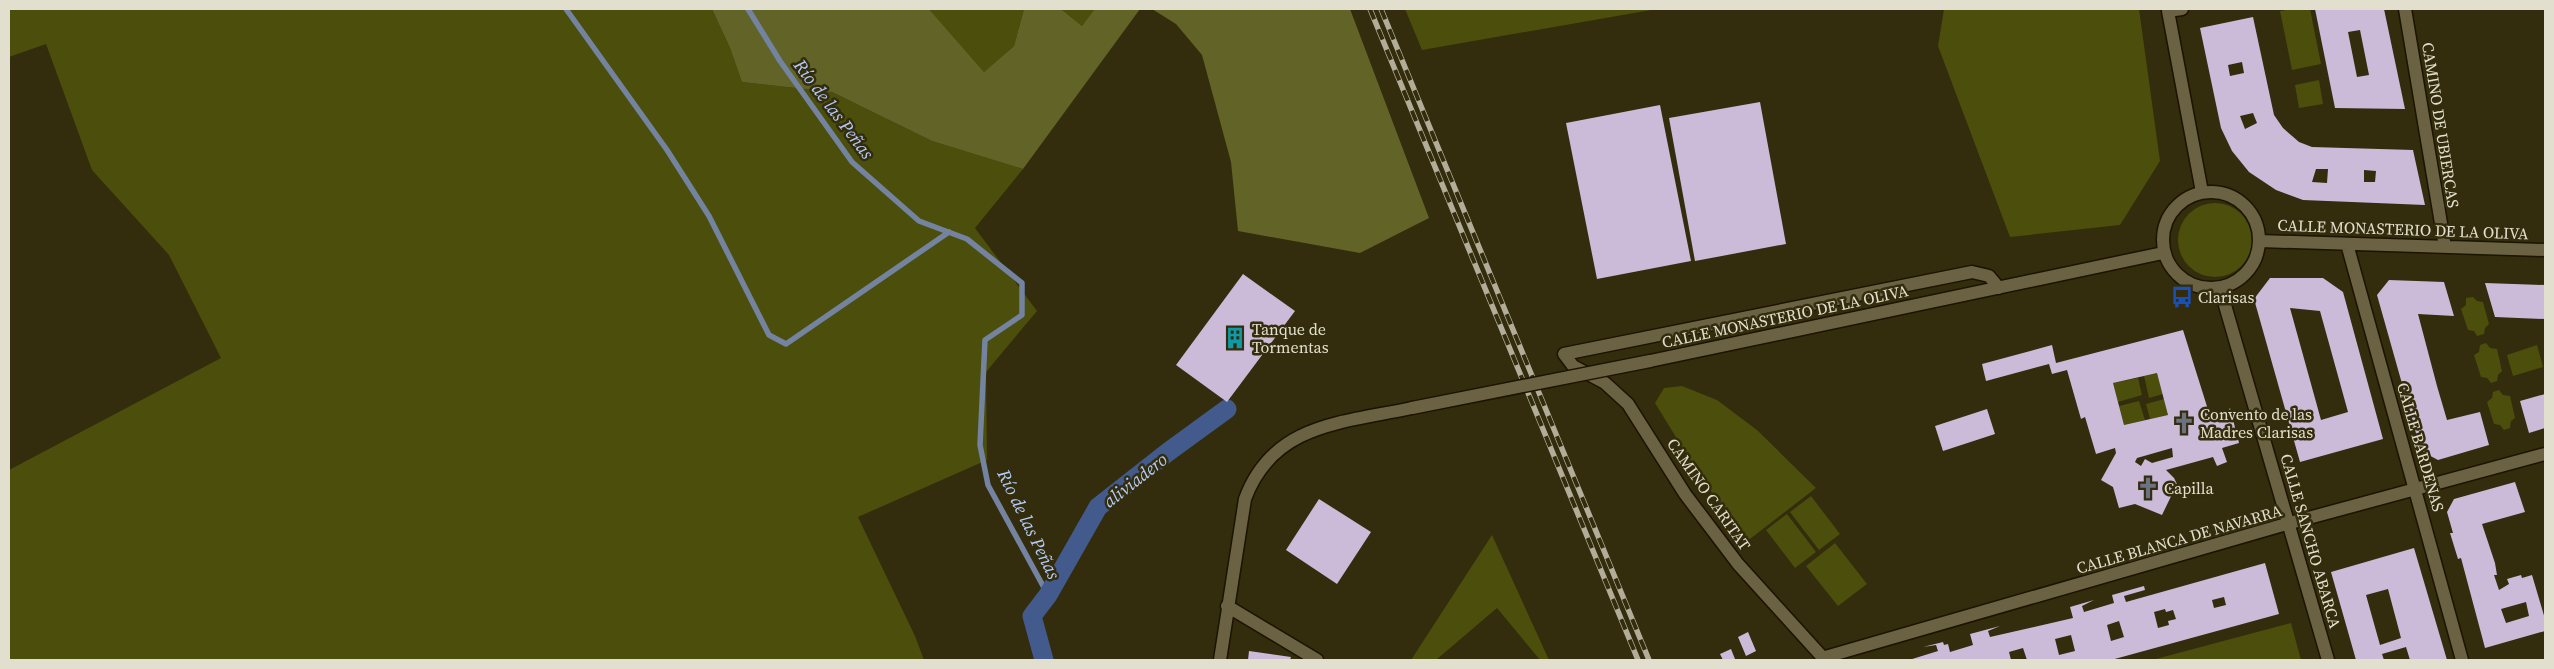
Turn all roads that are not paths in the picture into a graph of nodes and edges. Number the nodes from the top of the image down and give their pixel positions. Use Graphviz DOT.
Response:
graph roads {
  1 [pos="2182,9"];
  2 [pos="2405,9"];
  3 [pos="2202,192"];
  4 [pos="2260,241"];
  5 [pos="2347,244"];
  6 [pos="2445,247"];
  7 [pos="2545,250"];
  8 [pos="2163,252"];
  9 [pos="1999,288"];
  10 [pos="2220,288"];
  11 [pos="2545,454"];
  12 [pos="2416,489"];
  13 [pos="2290,523"];
  14 [pos="1227,606"];
  15 [pos="1824,659"];
  16 [pos="1220,660"];
  17 [pos="1317,660"];
  18 [pos="2328,660"];
  19 [pos="2462,660"];
  1 -- 3 [label="street"];
  2 -- 6 [label="street, CAMINO DE UBIERCAS"];
  3 -- 4 [label="street"];
  3 -- 8 [label="street"];
  4 -- 5 [label="street, CALLE MONASTERIO DE LA OLIVA"];
  4 -- 10 [label="street"];
  5 -- 6 [label="street, CALLE MONASTERIO DE LA OLIVA"];
  5 -- 12 [label="street, CALLE BARDENAS"];
  6 -- 7 [label="street, CALLE MONASTERIO DE LA OLIVA"];
  8 -- 9 [label="street, CALLE MONASTERIO DE LA OLIVA"];
  8 -- 10 [label="street"];
  9 -- 14 [label="street, CALLE MONASTERIO DE LA OLIVA, bridge"];
  9 -- 15 [label="street, CAMINO CARITAT"];
  10 -- 13 [label="street, CALLE SANCHO ABARCA"];
  11 -- 12 [label="street, CALLE BLANCA DE NAVARRA"];
  12 -- 13 [label="street, CALLE BLANCA DE NAVARRA"];
  12 -- 19 [label="street, CALLE BARDENAS"];
  13 -- 15 [label="street, CALLE BLANCA DE NAVARRA"];
  13 -- 18 [label="street, CALLE SANCHO ABARCA"];
  14 -- 16 [label="street, CALLE MONASTERIO DE LA OLIVA"];
  14 -- 17 [label="street"];
}
